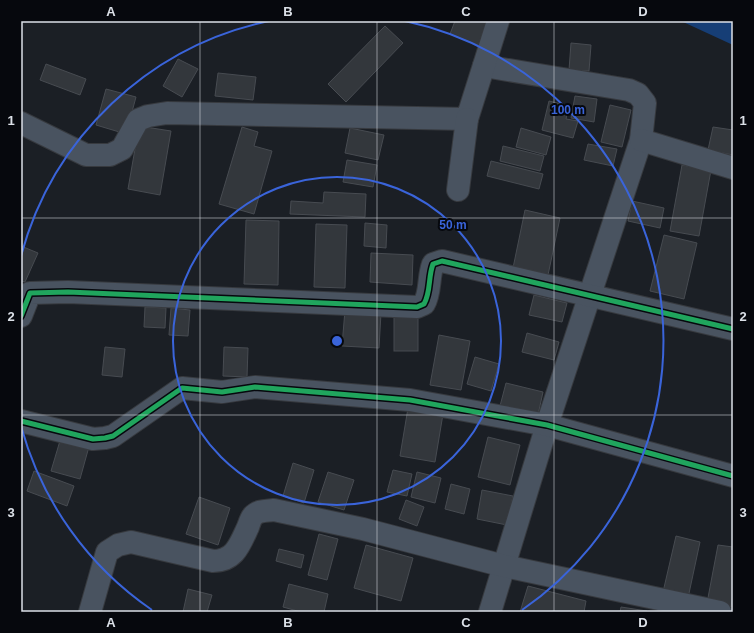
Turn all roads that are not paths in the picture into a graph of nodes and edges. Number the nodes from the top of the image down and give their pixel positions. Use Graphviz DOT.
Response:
graph roads {
  1 [pos="498,21"];
  2 [pos="484,66"];
  3 [pos="467,119"];
  4 [pos="21,123"];
  5 [pos="641,140"];
  6 [pos="733,168"];
  7 [pos="458,190"];
  8 [pos="25,291"];
  9 [pos="590,296"];
  10 [pos="21,316"];
  11 [pos="733,329"];
  12 [pos="21,421"];
  13 [pos="547,425"];
  14 [pos="733,476"];
  15 [pos="504,566"];
  16 [pos="90,612"];
  17 [pos="490,612"];
  18 [pos="720,612"];
  1 -- 2 [label="street"];
  2 -- 3 [label="street"];
  2 -- 5 [label="street"];
  3 -- 4 [label="street"];
  3 -- 7 [label="street"];
  5 -- 6 [label="street"];
  5 -- 9 [label="street"];
  8 -- 9 [label="street"];
  8 -- 10 [label="street"];
  9 -- 11 [label="street"];
  9 -- 13 [label="street"];
  12 -- 13 [label="street"];
  13 -- 14 [label="street"];
  13 -- 15 [label="street"];
  15 -- 16 [label="street"];
  15 -- 17 [label="street"];
  15 -- 18 [label="street"];
}
